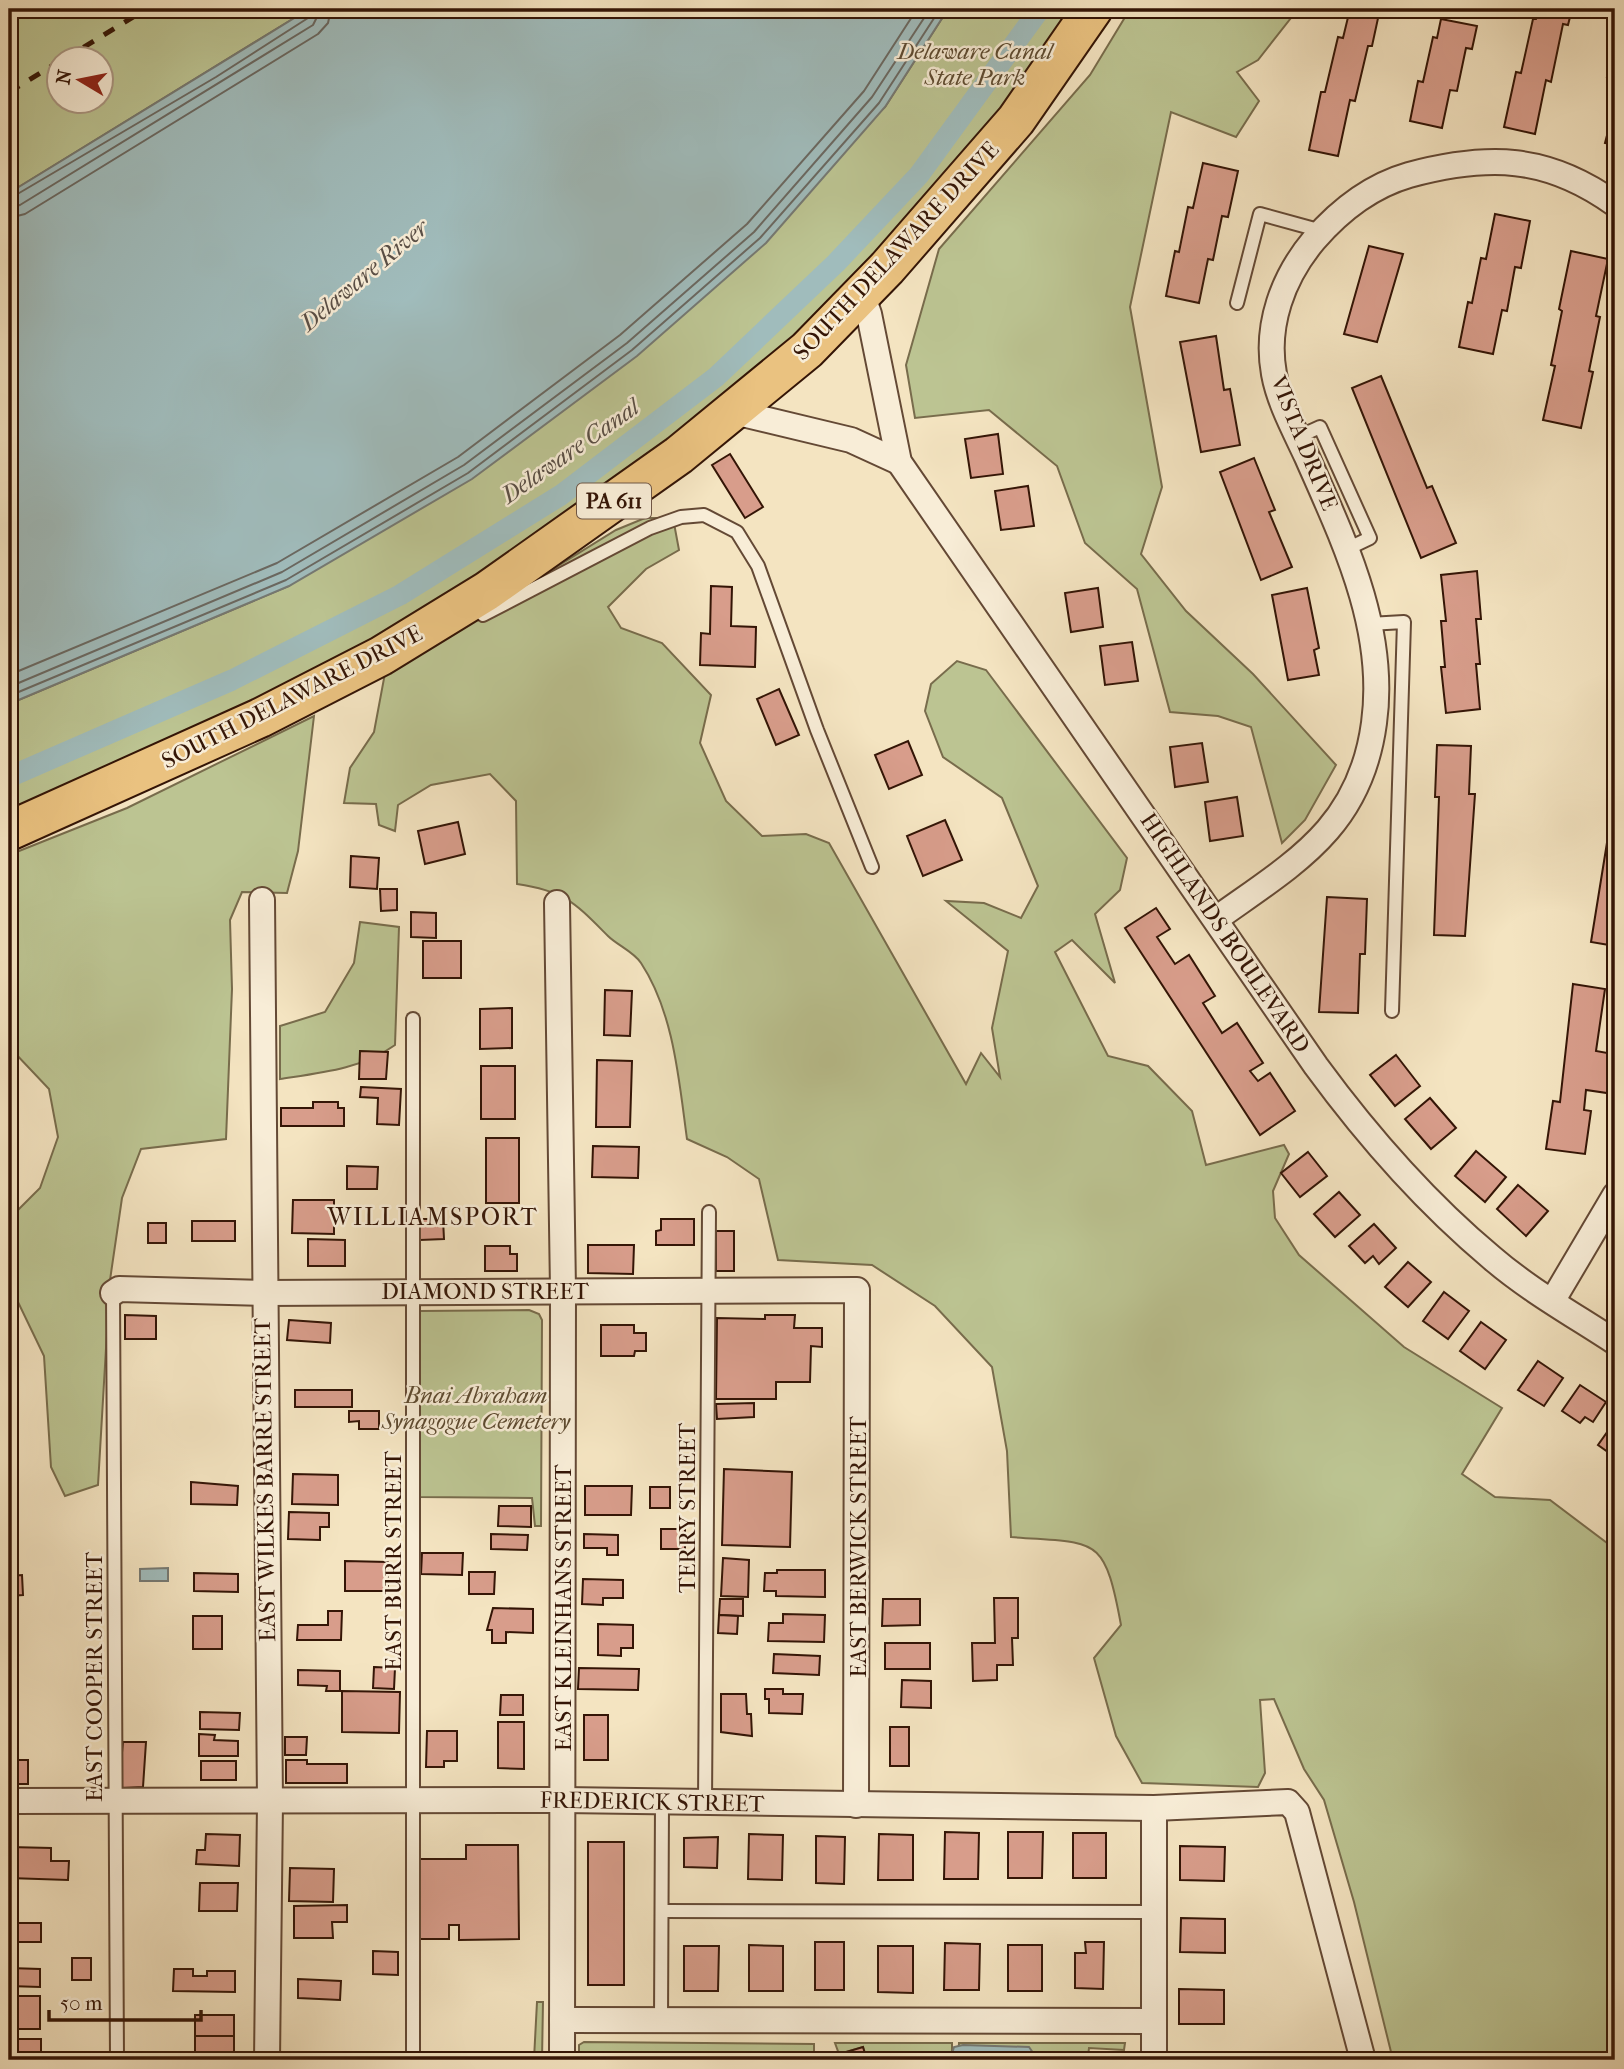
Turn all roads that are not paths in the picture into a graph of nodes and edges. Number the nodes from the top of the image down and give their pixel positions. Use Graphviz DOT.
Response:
graph roads {
  1 [pos="1093,9"];
  2 [pos="1615,204"];
  3 [pos="1322,231"];
  4 [pos="862,294"];
  5 [pos="1237,303"];
  6 [pos="734,412"];
  7 [pos="899,462"];
  8 [pos="476,618"];
  9 [pos="463,624"];
  10 [pos="1369,624"];
  11 [pos="416,636"];
  12 [pos="9,831"];
  13 [pos="872,867"];
  14 [pos="262,901"];
  15 [pos="557,903"];
  16 [pos="1216,919"];
  17 [pos="1392,1011"];
  18 [pos="413,1019"];
  19 [pos="1615,1195"];
  20 [pos="709,1212"];
  21 [pos="709,1289"];
  22 [pos="415,1290"];
  23 [pos="563,1290"];
  24 [pos="858,1290"];
  25 [pos="113,1293"];
  26 [pos="263,1293"];
  27 [pos="1553,1300"];
  28 [pos="1615,1342"];
  29 [pos="563,1800"];
  30 [pos="9,1801"];
  31 [pos="115,1801"];
  32 [pos="414,1801"];
  33 [pos="270,1802"];
  34 [pos="662,1802"];
  35 [pos="705,1804"];
  36 [pos="856,1805"];
  37 [pos="1154,1808"];
  38 [pos="662,1911"];
  39 [pos="1154,1912"];
  40 [pos="562,2020"];
  41 [pos="662,2020"];
  42 [pos="1154,2021"];
  43 [pos="117,2060"];
  44 [pos="267,2060"];
  45 [pos="413,2060"];
  46 [pos="562,2060"];
  47 [pos="1154,2060"];
  48 [pos="1363,2060"];
  1 -- 4 [label="highway, SOUTH DELAWARE DRIVE / PA 611"];
  2 -- 3 [label="street, VISTA DRIVE"];
  3 -- 5 [label="lane"];
  3 -- 10 [label="street, VISTA DRIVE"];
  4 -- 6 [label="highway, SOUTH DELAWARE DRIVE / PA 611"];
  4 -- 7 [label="street, HIGHLANDS BOULEVARD"];
  6 -- 7 [label="street"];
  6 -- 11 [label="highway, SOUTH DELAWARE DRIVE / PA 611"];
  7 -- 16 [label="street, HIGHLANDS BOULEVARD"];
  8 -- 13 [label="lane"];
  9 -- 11 [label="lane"];
  10 -- 16 [label="street, VISTA DRIVE"];
  10 -- 17 [label="lane"];
  11 -- 12 [label="highway, SOUTH DELAWARE DRIVE / PA 611"];
  14 -- 26 [label="street, EAST WILKES BARRE STREET"];
  15 -- 23 [label="street, EAST KLEINHANS STREET"];
  16 -- 27 [label="street, HIGHLANDS BOULEVARD"];
  18 -- 22 [label="lane, EAST BURR STREET"];
  19 -- 27 [label="street"];
  20 -- 21 [label="lane, TERRY STREET"];
  21 -- 23 [label="street, DIAMOND STREET"];
  21 -- 24 [label="street, DIAMOND STREET"];
  21 -- 35 [label="lane, TERRY STREET"];
  22 -- 23 [label="street, DIAMOND STREET"];
  22 -- 26 [label="street, DIAMOND STREET"];
  22 -- 32 [label="lane, EAST BURR STREET"];
  23 -- 29 [label="street, EAST KLEINHANS STREET"];
  24 -- 36 [label="street, EAST BERWICK STREET"];
  25 -- 26 [label="street, DIAMOND STREET"];
  25 -- 31 [label="lane, EAST COOPER STREET"];
  26 -- 33 [label="street, EAST WILKES BARRE STREET"];
  27 -- 28 [label="street, HIGHLANDS BOULEVARD"];
  29 -- 32 [label="street, FREDERICK STREET"];
  29 -- 34 [label="street, FREDERICK STREET"];
  29 -- 40 [label="street, EAST KLEINHANS STREET"];
  30 -- 31 [label="street, FREDERICK STREET"];
  31 -- 33 [label="street, FREDERICK STREET"];
  31 -- 43 [label="lane, EAST COOPER STREET"];
  32 -- 33 [label="street, FREDERICK STREET"];
  32 -- 45 [label="lane, EAST BURR STREET"];
  33 -- 44 [label="street, EAST WILKES BARRE STREET"];
  34 -- 35 [label="street, FREDERICK STREET"];
  34 -- 38 [label="lane"];
  35 -- 36 [label="street, FREDERICK STREET"];
  36 -- 37 [label="street, FREDERICK STREET"];
  37 -- 39 [label="street"];
  37 -- 48 [label="street, FREDERICK STREET"];
  38 -- 39 [label="lane"];
  38 -- 41 [label="lane"];
  39 -- 42 [label="street"];
  40 -- 41 [label="street"];
  40 -- 46 [label="street, EAST KLEINHANS STREET"];
  41 -- 42 [label="street"];
  42 -- 47 [label="street"];
}
